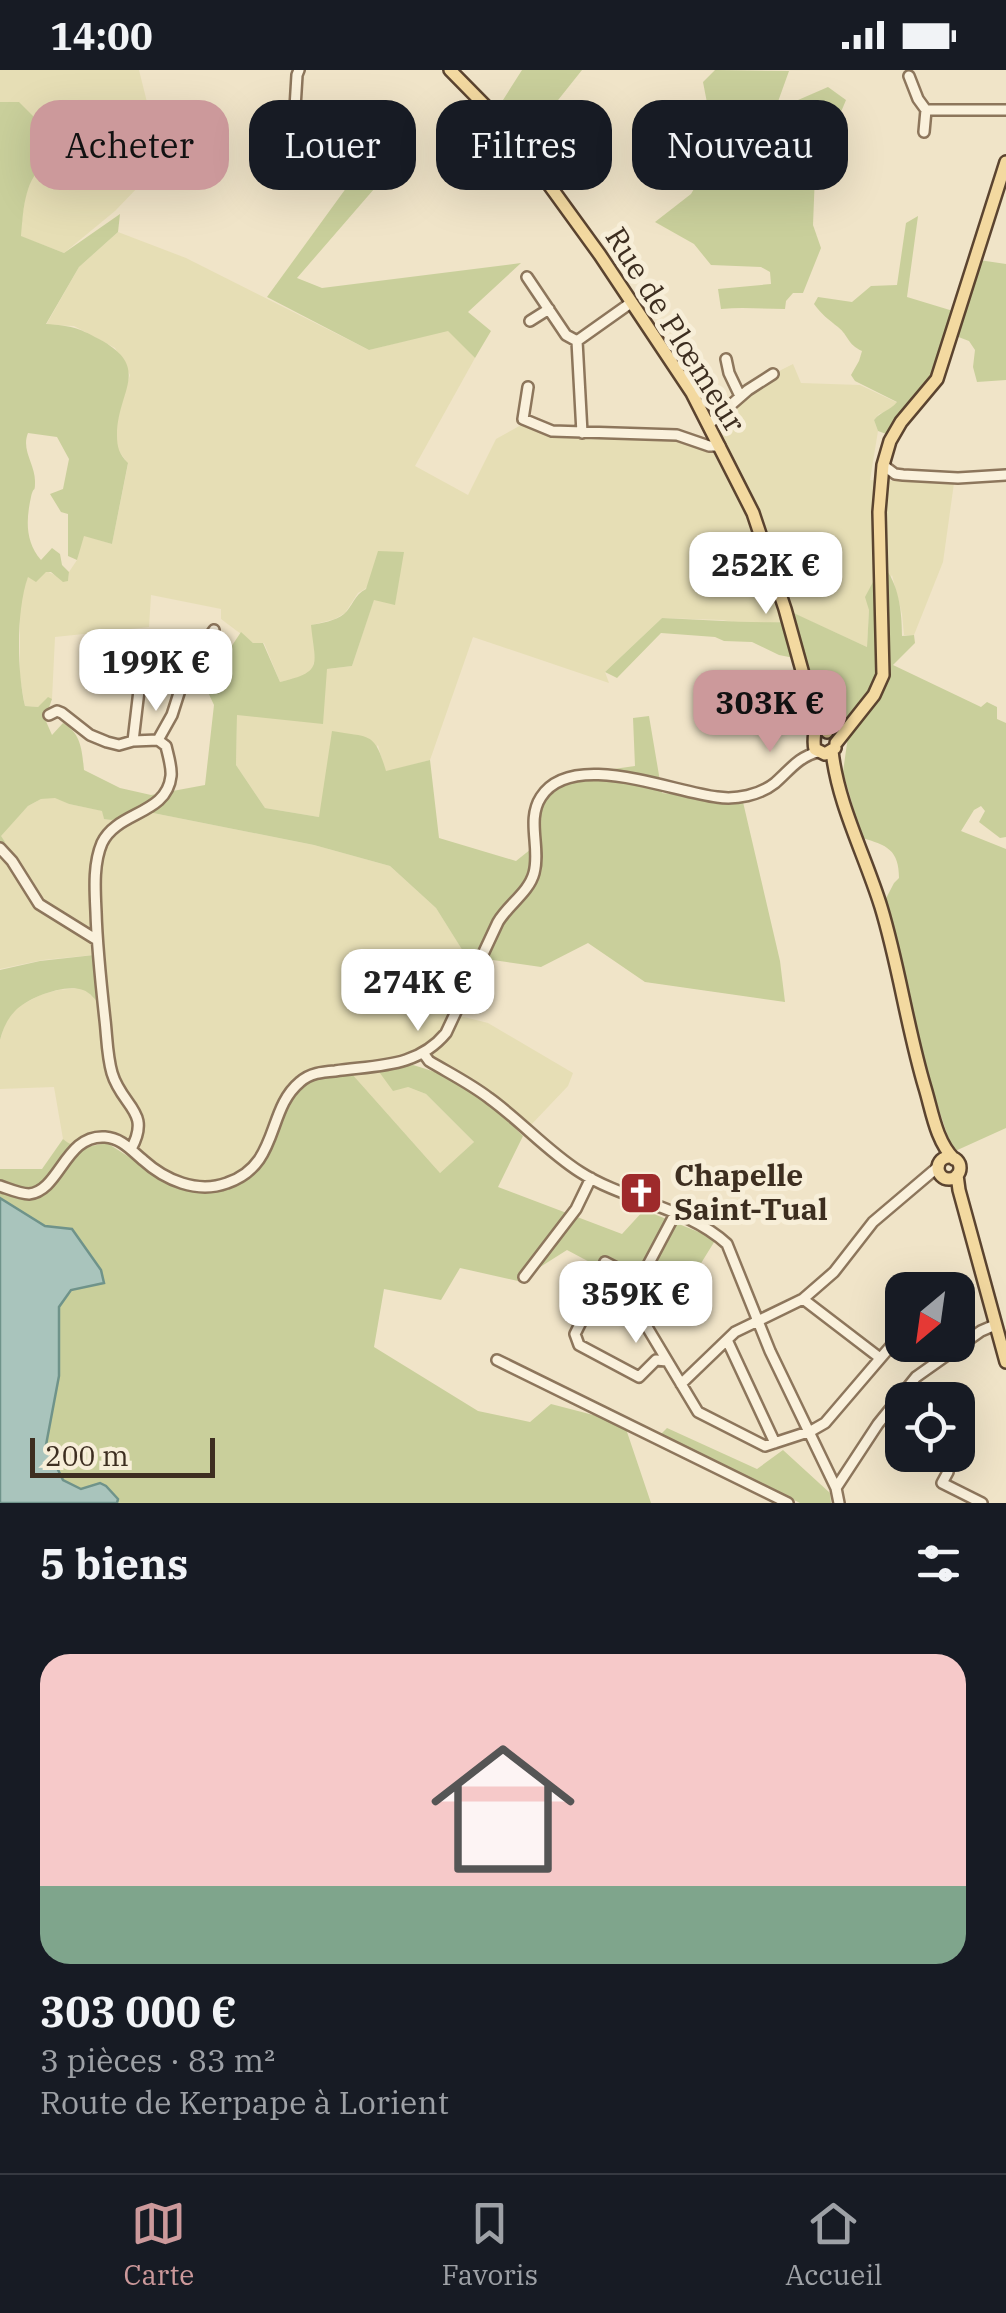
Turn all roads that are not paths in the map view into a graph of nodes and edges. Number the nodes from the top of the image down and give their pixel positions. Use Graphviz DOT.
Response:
graph roads {
  1 [pos="299,70"];
  2 [pos="450,70"];
  3 [pos="909,76"];
  4 [pos="295,100"];
  5 [pos="926,110"];
  6 [pos="1006,110"];
  7 [pos="924,132"];
  8 [pos="1006,162"];
  9 [pos="527,277"];
  10 [pos="632,302"];
  11 [pos="549,309"];
  12 [pos="530,321"];
  13 [pos="577,340"];
  14 [pos="726,360"];
  15 [pos="774,374"];
  16 [pos="528,387"];
  17 [pos="740,396"];
  18 [pos="582,433"];
  19 [pos="714,435"];
  20 [pos="883,465"];
  21 [pos="895,474"];
  22 [pos="1006,475"];
  23 [pos="881,480"];
  24 [pos="214,630"];
  25 [pos="126,690"];
  26 [pos="49,715"];
  27 [pos="158,740"];
  28 [pos="134,741"];
  29 [pos="825,743"];
  30 [pos="0,848"];
  31 [pos="97,940"];
  32 [pos="424,1054"];
  33 [pos="131,1149"];
  34 [pos="947,1169"];
  35 [pos="590,1178"];
  36 [pos="0,1186"];
  37 [pos="674,1214"];
  38 [pos="524,1277"];
  39 [pos="594,1296"];
  40 [pos="803,1299"];
  41 [pos="759,1320"];
  42 [pos="995,1325"];
  43 [pos="726,1340"];
  44 [pos="885,1352"];
  45 [pos="880,1358"];
  46 [pos="498,1360"];
  47 [pos="667,1360"];
  48 [pos="1006,1362"];
  49 [pos="681,1384"];
  50 [pos="809,1432"];
  51 [pos="775,1443"];
  52 [pos="948,1472"];
  53 [pos="836,1488"];
  54 [pos="788,1503"];
  55 [pos="838,1503"];
  56 [pos="982,1503"];
  1 -- 4 [label="street"];
  2 -- 10 [label="main road, Rue de Plœmeur"];
  3 -- 5 [label="street"];
  5 -- 6 [label="street"];
  5 -- 7 [label="street"];
  8 -- 20 [label="main road"];
  9 -- 11 [label="street"];
  10 -- 13 [label="street"];
  10 -- 19 [label="main road, Rue de Plœmeur"];
  11 -- 12 [label="street"];
  11 -- 13 [label="street"];
  13 -- 18 [label="street"];
  14 -- 17 [label="street"];
  15 -- 17 [label="street"];
  16 -- 18 [label="street"];
  17 -- 19 [label="street"];
  18 -- 19 [label="street"];
  19 -- 29 [label="main road, Rue de Plœmeur"];
  20 -- 21 [label="street"];
  20 -- 23 [label="main road"];
  21 -- 22 [label="street"];
  21 -- 23 [label="street"];
  23 -- 29 [label="main road"];
  24 -- 27 [label="street"];
  25 -- 28 [label="street"];
  26 -- 28 [label="street"];
  27 -- 28 [label="street"];
  27 -- 31 [label="street"];
  29 -- 32 [label="street"];
  29 -- 34 [label="main road"];
  30 -- 31 [label="street"];
  31 -- 33 [label="street"];
  32 -- 33 [label="street"];
  32 -- 35 [label="street"];
  33 -- 36 [label="street"];
  34 -- 40 [label="street"];
  34 -- 42 [label="main road"];
  35 -- 37 [label="street"];
  35 -- 38 [label="street"];
  37 -- 39 [label="street"];
  37 -- 41 [label="street"];
  39 -- 47 [label="street"];
  39 -- 47 [label="street"];
  40 -- 41 [label="street"];
  40 -- 45 [label="street"];
  41 -- 43 [label="street"];
  41 -- 50 [label="street"];
  42 -- 48 [label="main road"];
  42 -- 53 [label="street"];
  43 -- 49 [label="street"];
  43 -- 51 [label="street"];
  44 -- 45 [label="street"];
  45 -- 50 [label="street"];
  46 -- 54 [label="street"];
  47 -- 49 [label="street"];
  49 -- 51 [label="street"];
  50 -- 51 [label="street"];
  50 -- 53 [label="street"];
  52 -- 56 [label="street"];
  53 -- 55 [label="street"];
}
